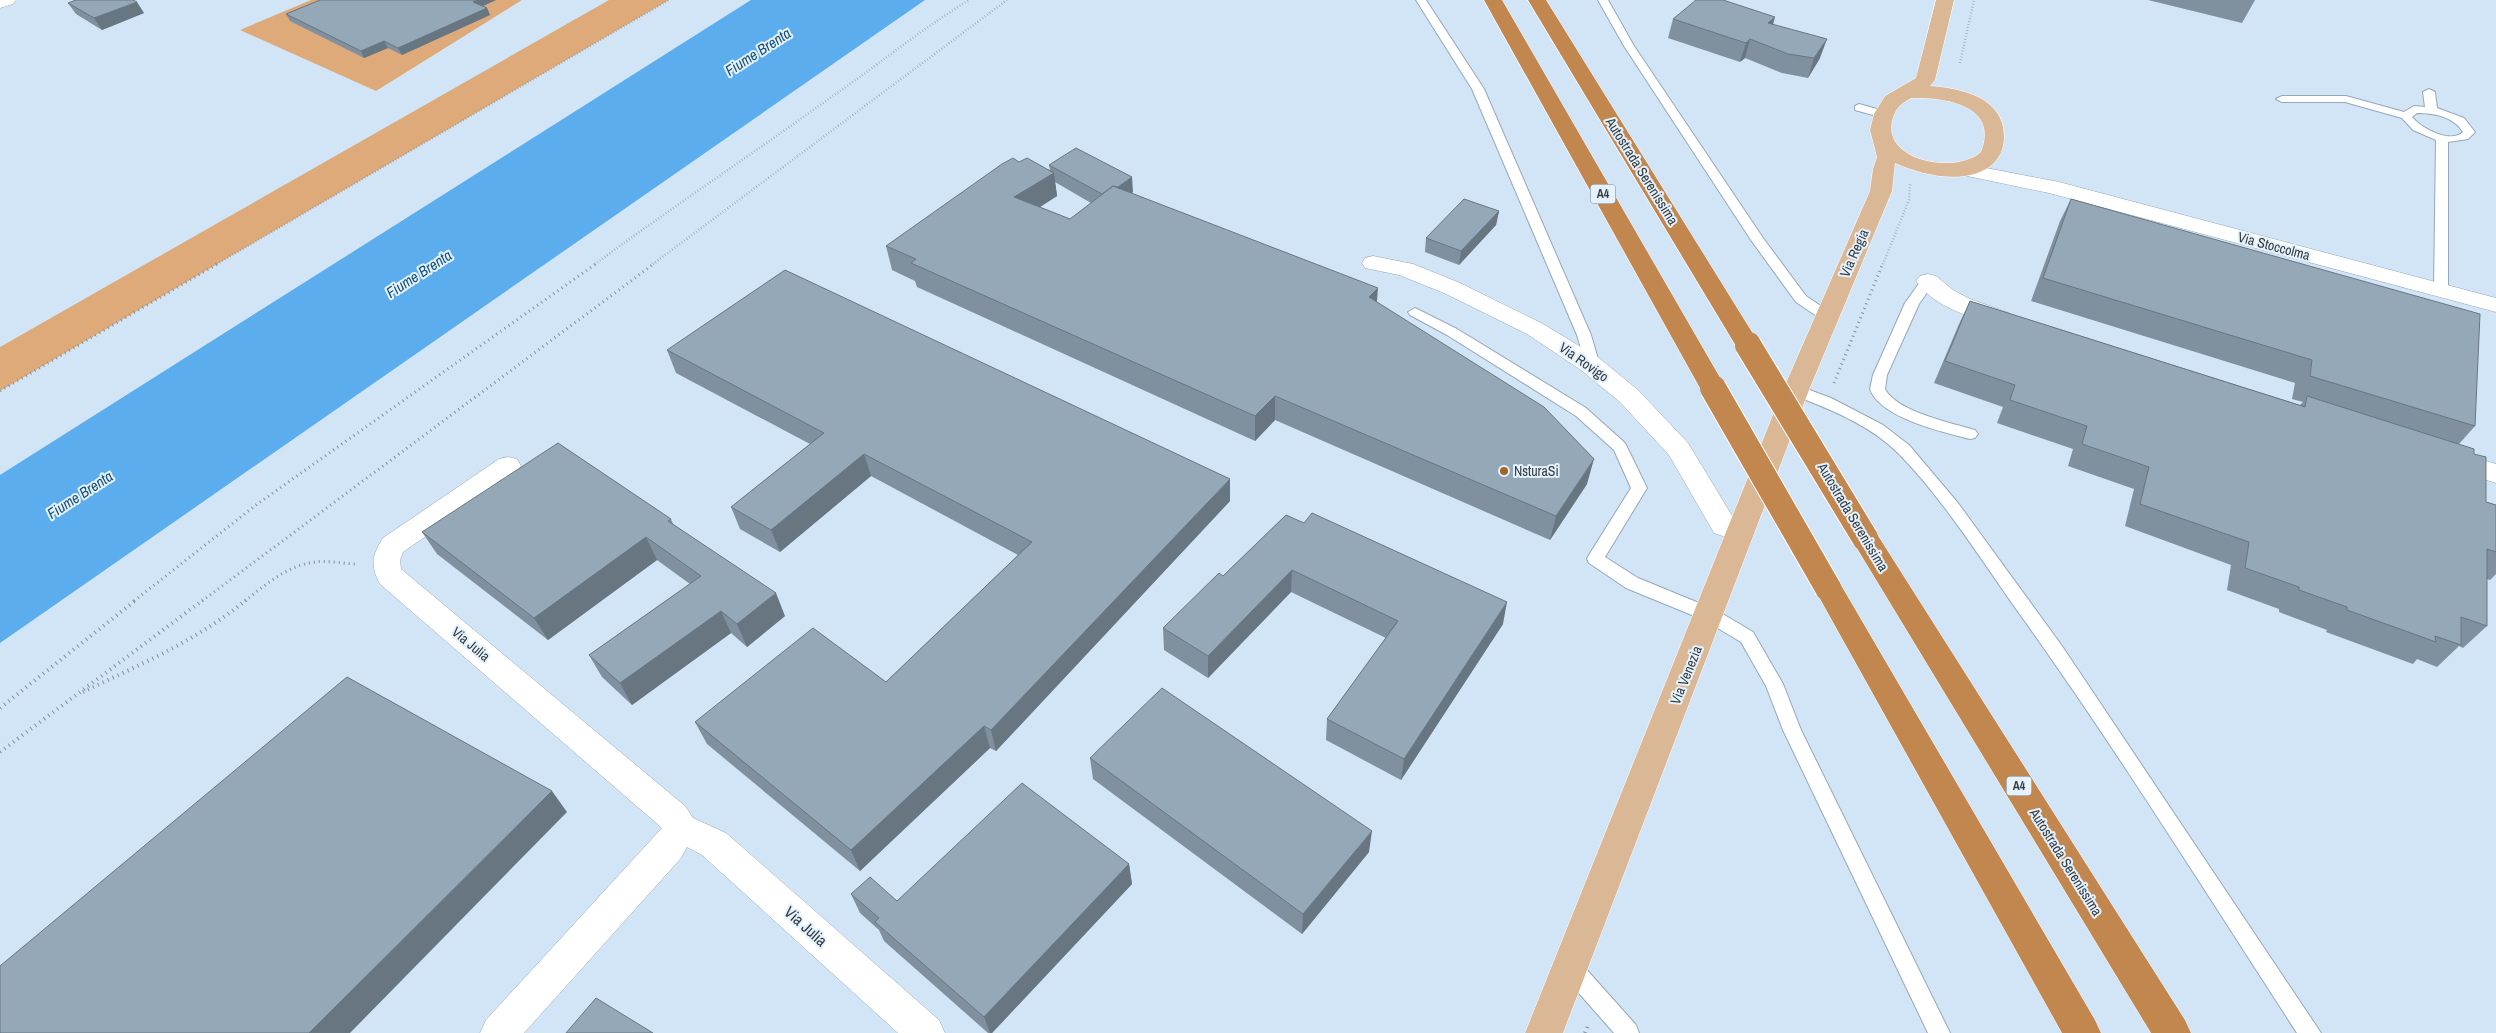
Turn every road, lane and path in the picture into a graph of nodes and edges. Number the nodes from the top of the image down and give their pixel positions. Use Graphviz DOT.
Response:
graph roads {
  1 [pos="7,0"];
  2 [pos="669,0"];
  3 [pos="968,0"];
  4 [pos="1007,0"];
  5 [pos="1421,0"];
  6 [pos="1492,0"];
  7 [pos="1537,0"];
  8 [pos="1603,0"];
  9 [pos="1945,0"];
  10 [pos="1963,0"];
  11 [pos="1974,0"];
  12 [pos="0,3"];
  13 [pos="1952,68"];
  14 [pos="1908,92"];
  15 [pos="2429,92"];
  16 [pos="1967,99"];
  17 [pos="2282,99"];
  18 [pos="1859,108"];
  19 [pos="2432,111"];
  20 [pos="1884,114"];
  21 [pos="2406,116"];
  22 [pos="2442,138"];
  23 [pos="1883,141"];
  24 [pos="1994,144"];
  25 [pos="1935,169"];
  26 [pos="1960,169"];
  27 [pos="1905,176"];
  28 [pos="2051,187"];
  29 [pos="1881,191"];
  30 [pos="1373,264"];
  31 [pos="1928,281"];
  32 [pos="2441,290"];
  33 [pos="2496,305"];
  34 [pos="1415,312"];
  35 [pos="1826,316"];
  36 [pos="2027,326"];
  37 [pos="1590,364"];
  38 [pos="1796,390"];
  39 [pos="0,391"];
  40 [pos="1826,402"];
  41 [pos="1970,434"];
  42 [pos="2430,453"];
  43 [pos="508,466"];
  44 [pos="2496,474"];
  45 [pos="1740,532"];
  46 [pos="385,556"];
  47 [pos="1710,615"];
  48 [pos="76,695"];
  49 [pos="0,708"];
  50 [pos="0,752"];
  51 [pos="681,828"];
  52 [pos="1570,967"];
  53 [pos="499,1033"];
  54 [pos="926,1033"];
  55 [pos="1544,1033"];
  56 [pos="1628,1033"];
  57 [pos="1939,1033"];
  58 [pos="2082,1033"];
  59 [pos="2172,1033"];
  60 [pos="2310,1033"];
  1 -- 12 [label="street"];
  2 -- 39 [label="path"];
  3 -- 49 [label="path"];
  4 -- 48 [label="path"];
  5 -- 37 [label="lane"];
  6 -- 58 [label="highway, A4, bridge"];
  7 -- 59 [label="highway, Autostrada Serenissima / A4, bridge"];
  8 -- 35 [label="lane"];
  9 -- 14 [label="main road"];
  10 -- 13 [label="main road"];
  11 -- 13 [label="path"];
  13 -- 16 [label="main road"];
  14 -- 16 [label="main road"];
  14 -- 20 [label="main road"];
  15 -- 19 [label="lane"];
  16 -- 24 [label="main road"];
  17 -- 21 [label="lane"];
  18 -- 20 [label="lane"];
  19 -- 21 [label="lane"];
  19 -- 22 [label="lane"];
  20 -- 23 [label="main road, Via Regia"];
  21 -- 22 [label="lane"];
  22 -- 32 [label="lane"];
  23 -- 25 [label="main road"];
  23 -- 29 [label="main road, Via Regia"];
  24 -- 26 [label="main road"];
  24 -- 28 [label="street, Via Stoccolma"];
  25 -- 26 [label="main road"];
  25 -- 27 [label="main road"];
  26 -- 28 [label="street, Via Stoccolma"];
  27 -- 29 [label="main road"];
  27 -- 40 [label="path"];
  28 -- 32 [label="street, Via Stoccolma"];
  29 -- 35 [label="main road, Via Regia"];
  30 -- 37 [label="street, Via Rovigo"];
  31 -- 36 [label="street"];
  31 -- 41 [label="lane"];
  32 -- 33 [label="street, Via Stoccolma"];
  34 -- 47 [label="lane"];
  35 -- 38 [label="main road, Via Venezia"];
  37 -- 45 [label="street, Via Rovigo"];
  38 -- 40 [label="lane"];
  38 -- 45 [label="main road, Via Venezia"];
  40 -- 60 [label="lane"];
  42 -- 44 [label="street"];
  43 -- 46 [label="street"];
  45 -- 47 [label="main road, Via Venezia"];
  46 -- 48 [label="path"];
  46 -- 51 [label="street, Via Julia"];
  47 -- 52 [label="main road, Via Venezia"];
  47 -- 57 [label="lane"];
  48 -- 50 [label="path"];
  51 -- 53 [label="street"];
  51 -- 54 [label="street, Via Julia"];
  52 -- 55 [label="main road, Via Venezia"];
  52 -- 56 [label="lane"];
}
